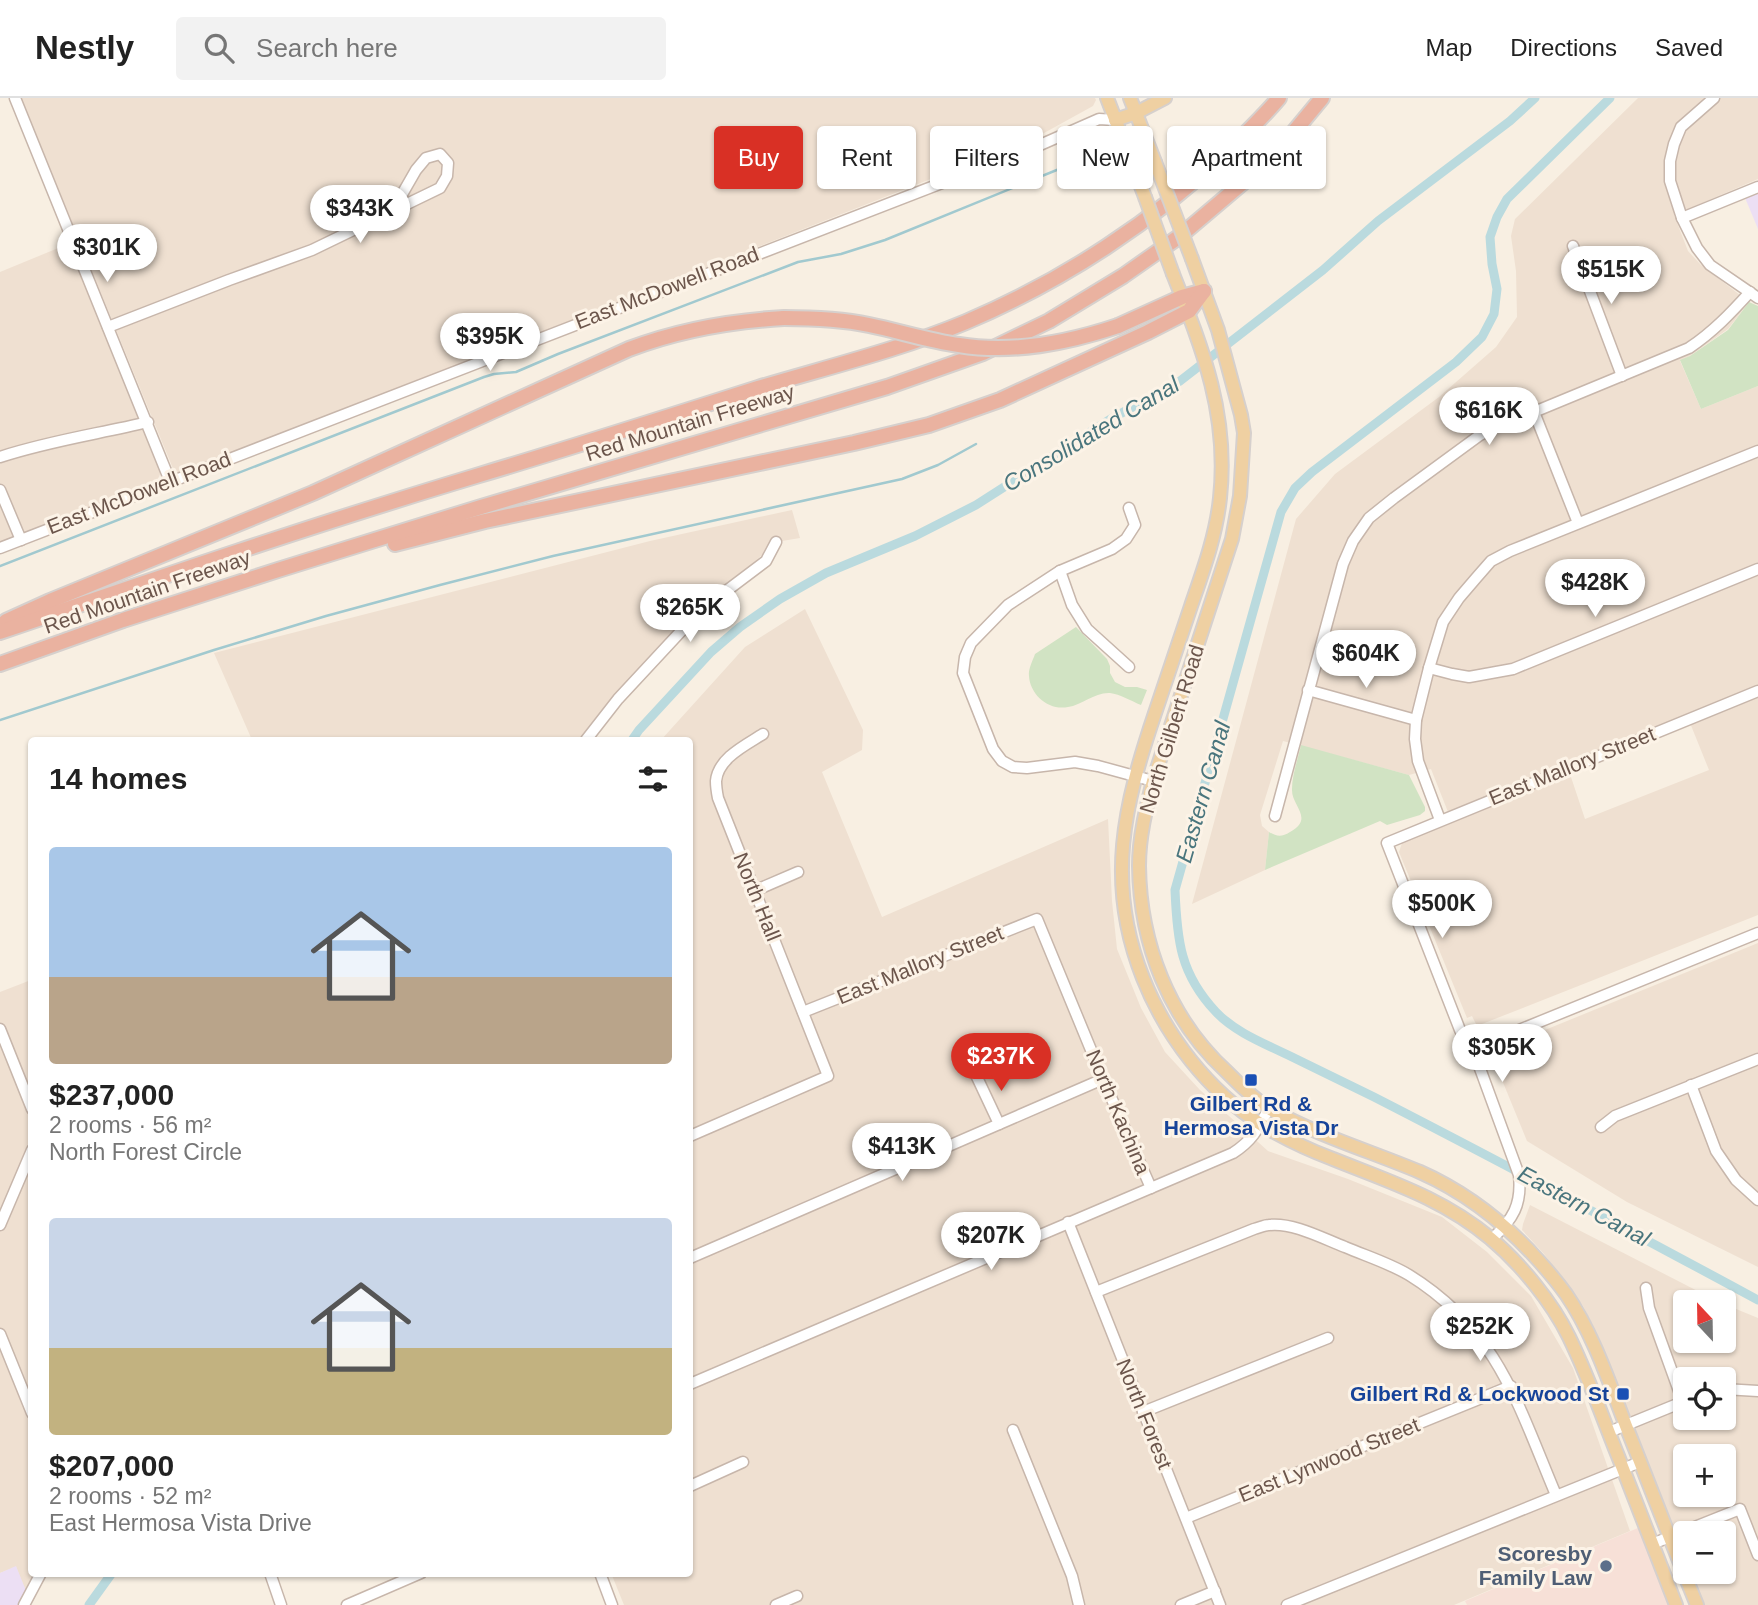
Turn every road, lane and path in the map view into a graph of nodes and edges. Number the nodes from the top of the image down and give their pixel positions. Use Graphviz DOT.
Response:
graph roads {
  1 [pos="16,98"];
  2 [pos="1130,98"];
  3 [pos="1166,98"];
  4 [pos="1279,98"];
  5 [pos="1322,98"];
  6 [pos="1714,98"];
  7 [pos="1112,100"];
  8 [pos="1136,113"];
  9 [pos="1099,119"];
  10 [pos="1115,120"];
  11 [pos="1758,187"];
  12 [pos="393,210"];
  13 [pos="1682,218"];
  14 [pos="1573,246"];
  15 [pos="1204,291"];
  16 [pos="1754,295"];
  17 [pos="1182,297"];
  18 [pos="1189,311"];
  19 [pos="108,327"];
  20 [pos="1622,376"];
  21 [pos="1534,412"];
  22 [pos="148,422"];
  23 [pos="1758,452"];
  24 [pos="0,457"];
  25 [pos="170,481"];
  26 [pos="0,490"];
  27 [pos="1129,508"];
  28 [pos="1578,523"];
  29 [pos="21,540"];
  30 [pos="776,542"];
  31 [pos="0,548"];
  32 [pos="1758,569"];
  33 [pos="278,570"];
  34 [pos="1060,570"];
  35 [pos="0,624"];
  36 [pos="0,632"];
  37 [pos="0,664"];
  38 [pos="1129,667"];
  39 [pos="1429,668"];
  40 [pos="1308,690"];
  41 [pos="1758,691"];
  42 [pos="1416,720"];
  43 [pos="763,734"];
  44 [pos="588,737"];
  45 [pos="1135,776"];
  46 [pos="1153,781"];
  47 [pos="1275,816"];
  48 [pos="1440,820"];
  49 [pos="798,872"];
  50 [pos="754,891"];
  51 [pos="1037,919"];
  52 [pos="1758,933"];
  53 [pos="803,1012"];
  54 [pos="0,1029"];
  55 [pos="1470,1050"];
  56 [pos="1758,1059"];
  57 [pos="976,1075"];
  58 [pos="1102,1079"];
  59 [pos="1691,1085"];
  60 [pos="28,1099"];
  61 [pos="1269,1108"];
  62 [pos="999,1124"];
  63 [pos="1261,1124"];
  64 [pos="1601,1127"];
  65 [pos="693,1135"];
  66 [pos="28,1159"];
  67 [pos="1151,1188"];
  68 [pos="1758,1200"];
  69 [pos="1068,1222"];
  70 [pos="0,1225"];
  71 [pos="1505,1226"];
  72 [pos="1492,1239"];
  73 [pos="693,1257"];
  74 [pos="1646,1288"];
  75 [pos="1096,1292"];
  76 [pos="0,1334"];
  77 [pos="1328,1338"];
  78 [pos="1673,1372"];
  79 [pos="693,1383"];
  80 [pos="1511,1386"];
  81 [pos="1736,1390"];
  82 [pos="1758,1391"];
  83 [pos="28,1403"];
  84 [pos="1673,1406"];
  85 [pos="1143,1412"];
  86 [pos="1626,1426"];
  87 [pos="1013,1430"];
  88 [pos="1609,1432"];
  89 [pos="743,1462"];
  90 [pos="1640,1462"];
  91 [pos="1623,1469"];
  92 [pos="693,1485"];
  93 [pos="1556,1495"];
  94 [pos="1186,1518"];
  95 [pos="1670,1537"];
  96 [pos="1652,1544"];
  97 [pos="1758,1555"];
  98 [pos="39,1577"];
  99 [pos="271,1577"];
  100 [pos="412,1577"];
  101 [pos="602,1577"];
  102 [pos="1215,1591"];
  103 [pos="797,1596"];
  104 [pos="24,1605"];
  105 [pos="281,1605"];
  106 [pos="349,1605"];
  107 [pos="612,1605"];
  108 [pos="776,1605"];
  109 [pos="1079,1605"];
  110 [pos="1181,1605"];
  111 [pos="1220,1605"];
  112 [pos="1287,1605"];
  113 [pos="1676,1605"];
  114 [pos="1696,1605"];
  1 -- 19 [label="street"];
  2 -- 8 [label="main road, North Gilbert Road"];
  3 -- 8 [label="main road, East McDowell Road"];
  4 -- 36 [label="highway, Red Mountain Freeway"];
  5 -- 33 [label="highway, Red Mountain Freeway"];
  6 -- 13 [label="street"];
  7 -- 9 [label="street"];
  7 -- 10 [label="main road, North Gilbert Road"];
  8 -- 10 [label="main road, East McDowell Road"];
  8 -- 15 [label="main road, North Gilbert Road, bridge"];
  9 -- 10 [label="street, East McDowell Road"];
  9 -- 25 [label="street, East McDowell Road"];
  10 -- 17 [label="main road, North Gilbert Road, bridge"];
  11 -- 13 [label="street"];
  12 -- 12 [label="street"];
  12 -- 19 [label="street"];
  13 -- 16 [label="street"];
  14 -- 20 [label="street"];
  15 -- 17 [label="highway"];
  15 -- 18 [label="highway"];
  15 -- 46 [label="main road, North Gilbert Road"];
  16 -- 20 [label="street"];
  17 -- 18 [label="main road, North Gilbert Road"];
  17 -- 35 [label="highway, bridge"];
  18 -- 33 [label="highway"];
  18 -- 45 [label="main road, North Gilbert Road"];
  19 -- 22 [label="street"];
  20 -- 21 [label="street"];
  21 -- 28 [label="street"];
  21 -- 40 [label="street"];
  22 -- 24 [label="street"];
  22 -- 25 [label="street"];
  23 -- 28 [label="street"];
  25 -- 29 [label="street, East McDowell Road"];
  26 -- 29 [label="street"];
  27 -- 34 [label="street"];
  28 -- 39 [label="street"];
  29 -- 31 [label="street, East McDowell Road"];
  30 -- 44 [label="street"];
  32 -- 39 [label="street"];
  33 -- 37 [label="highway, Red Mountain Freeway"];
  34 -- 38 [label="street"];
  34 -- 45 [label="street"];
  39 -- 42 [label="street"];
  40 -- 42 [label="street"];
  40 -- 47 [label="street"];
  41 -- 48 [label="street, East Mallory Street"];
  42 -- 48 [label="street"];
  43 -- 50 [label="street, North Hall"];
  45 -- 46 [label="street"];
  45 -- 63 [label="main road, North Gilbert Road"];
  46 -- 61 [label="main road, North Gilbert Road"];
  48 -- 55 [label="street, East Mallory Street"];
  49 -- 50 [label="street"];
  50 -- 53 [label="street, North Hall"];
  51 -- 53 [label="street, East Mallory Street"];
  51 -- 58 [label="street, North Kachina"];
  52 -- 55 [label="street"];
  53 -- 65 [label="street, North Hall"];
  54 -- 60 [label="street"];
  55 -- 71 [label="street"];
  56 -- 59 [label="street"];
  57 -- 62 [label="street"];
  58 -- 62 [label="street"];
  58 -- 67 [label="street, North Kachina"];
  59 -- 64 [label="street"];
  59 -- 68 [label="street"];
  61 -- 63 [label="street"];
  61 -- 71 [label="main road, North Gilbert Road"];
  62 -- 73 [label="street"];
  63 -- 67 [label="street"];
  63 -- 72 [label="main road, North Gilbert Road"];
  66 -- 70 [label="street"];
  67 -- 69 [label="street"];
  69 -- 75 [label="street, North Forest"];
  69 -- 79 [label="street"];
  71 -- 72 [label="street"];
  71 -- 86 [label="main road, North Gilbert Road"];
  72 -- 88 [label="main road, North Gilbert Road"];
  74 -- 78 [label="street"];
  75 -- 80 [label="street"];
  75 -- 85 [label="street, North Forest"];
  76 -- 83 [label="street"];
  77 -- 85 [label="street"];
  80 -- 93 [label="street"];
  80 -- 94 [label="street, East Lynwood Street"];
  81 -- 82 [label="street"];
  84 -- 86 [label="street"];
  85 -- 94 [label="street, North Forest"];
  86 -- 88 [label="street"];
  86 -- 90 [label="main road, North Gilbert Road"];
  87 -- 109 [label="street"];
  88 -- 91 [label="main road, North Gilbert Road"];
  89 -- 92 [label="street"];
  90 -- 91 [label="street"];
  90 -- 95 [label="main road, North Gilbert Road"];
  91 -- 93 [label="street"];
  91 -- 96 [label="main road, North Gilbert Road"];
  93 -- 112 [label="street"];
  94 -- 102 [label="street, North Forest"];
  95 -- 96 [label="street"];
  95 -- 97 [label="street"];
  95 -- 114 [label="main road, North Gilbert Road"];
  96 -- 113 [label="main road, North Gilbert Road"];
  98 -- 104 [label="street"];
  99 -- 105 [label="street"];
  100 -- 106 [label="street"];
  101 -- 107 [label="street"];
  102 -- 110 [label="street"];
  102 -- 111 [label="street, North Forest"];
  103 -- 108 [label="street"];
}
